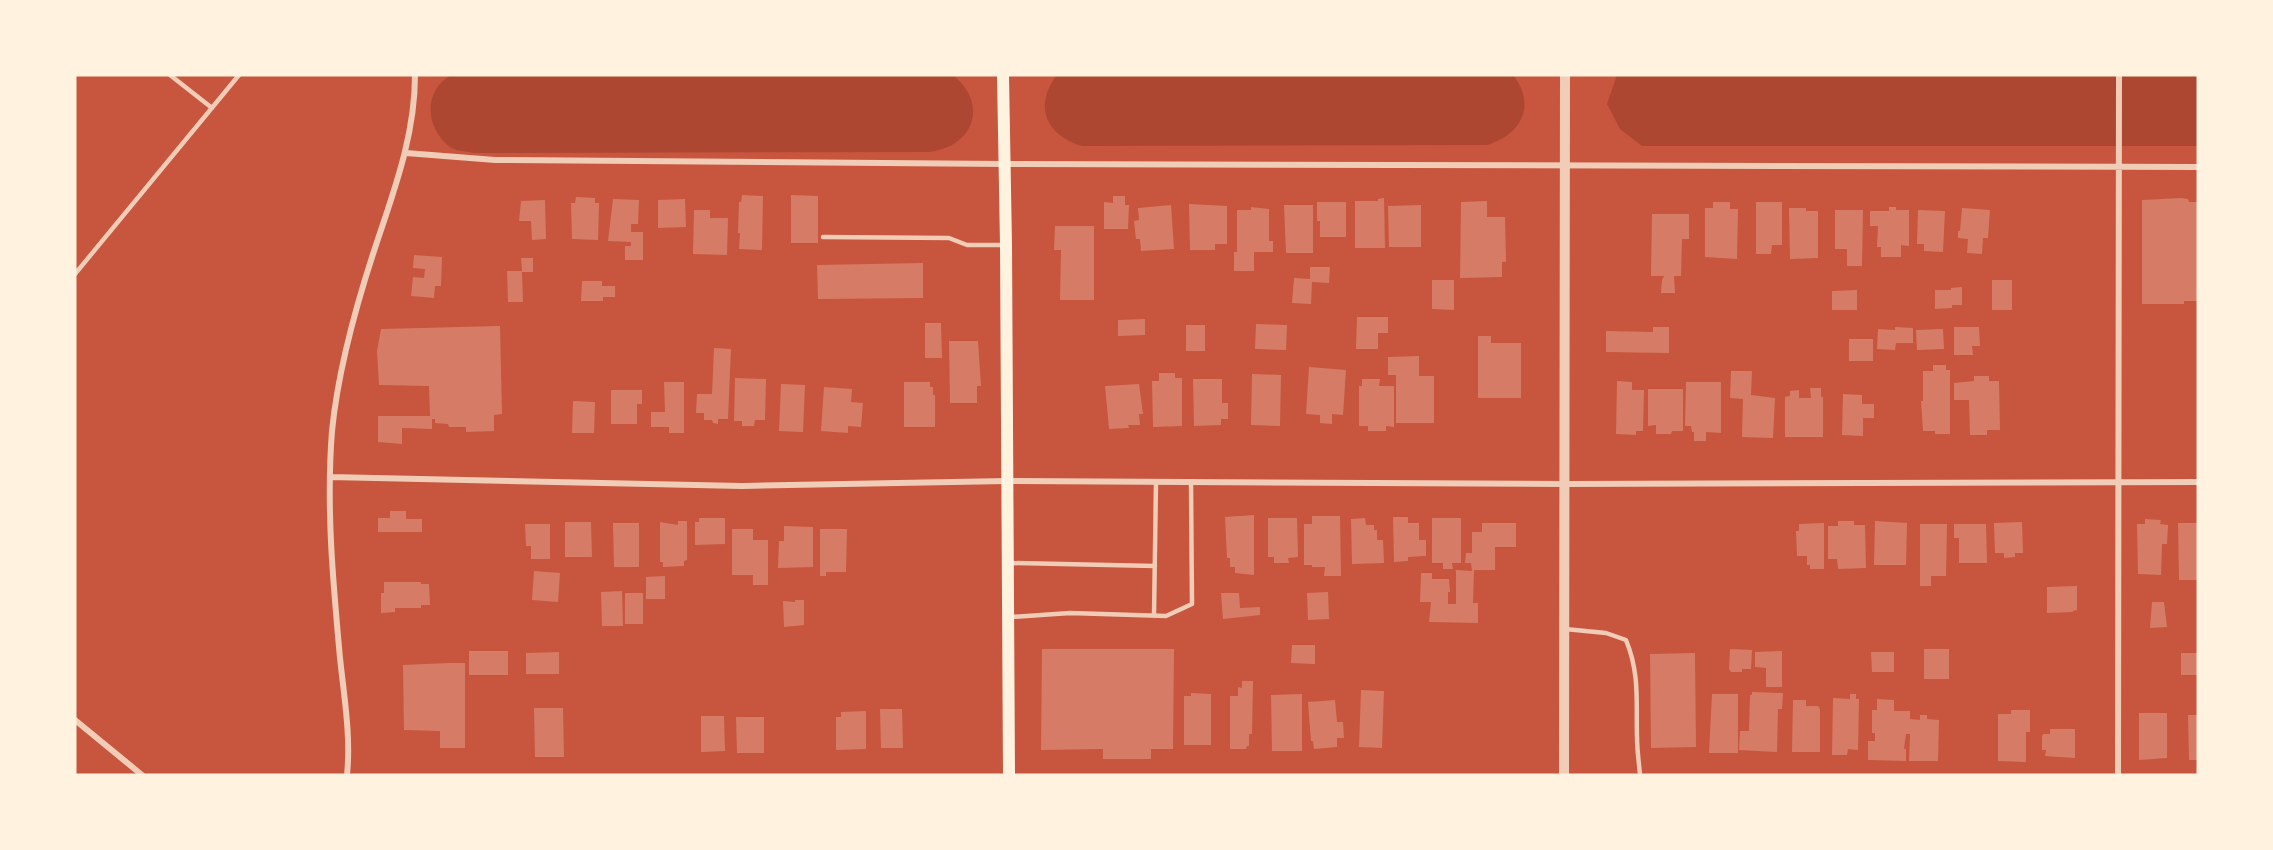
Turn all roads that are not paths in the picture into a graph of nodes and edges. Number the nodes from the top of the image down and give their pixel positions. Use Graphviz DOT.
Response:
graph roads {
  1 [pos="170,75"];
  2 [pos="239,75"];
  3 [pos="415,75"];
  4 [pos="1003,75"];
  5 [pos="1565,75"];
  6 [pos="2119,75"];
  7 [pos="212,108"];
  8 [pos="406,153"];
  9 [pos="1005,164"];
  10 [pos="1566,164"];
  11 [pos="2119,166"];
  12 [pos="2198,167"];
  13 [pos="823,237"];
  14 [pos="1006,245"];
  15 [pos="75,274"];
  16 [pos="330,477"];
  17 [pos="1007,481"];
  18 [pos="1156,482"];
  19 [pos="1191,482"];
  20 [pos="2118,482"];
  21 [pos="2198,482"];
  22 [pos="1565,484"];
  23 [pos="1008,563"];
  24 [pos="1155,566"];
  25 [pos="1154,616"];
  26 [pos="1008,617"];
  27 [pos="1565,629"];
  28 [pos="75,720"];
  29 [pos="142,775"];
  30 [pos="347,775"];
  31 [pos="1009,775"];
  32 [pos="1564,775"];
  33 [pos="1640,775"];
  34 [pos="2118,775"];
  1 -- 7 [label="lane"];
  2 -- 7 [label="lane"];
  3 -- 8 [label="street"];
  4 -- 9 [label="main road"];
  5 -- 10 [label="street"];
  6 -- 11 [label="street"];
  7 -- 15 [label="lane"];
  8 -- 9 [label="street"];
  8 -- 16 [label="street"];
  9 -- 10 [label="street"];
  9 -- 14 [label="main road"];
  10 -- 11 [label="street"];
  10 -- 22 [label="street"];
  11 -- 12 [label="street"];
  11 -- 20 [label="street"];
  13 -- 14 [label="lane"];
  14 -- 17 [label="main road"];
  16 -- 17 [label="street"];
  16 -- 30 [label="street"];
  17 -- 18 [label="street"];
  17 -- 23 [label="main road"];
  18 -- 19 [label="street"];
  18 -- 24 [label="lane"];
  19 -- 22 [label="street"];
  19 -- 25 [label="lane"];
  20 -- 21 [label="street"];
  20 -- 22 [label="street"];
  20 -- 34 [label="street"];
  22 -- 27 [label="street"];
  23 -- 24 [label="lane"];
  23 -- 26 [label="main road"];
  24 -- 25 [label="lane"];
  25 -- 26 [label="lane"];
  26 -- 31 [label="main road"];
  27 -- 32 [label="street"];
  27 -- 33 [label="lane"];
  28 -- 29 [label="street"];
}
